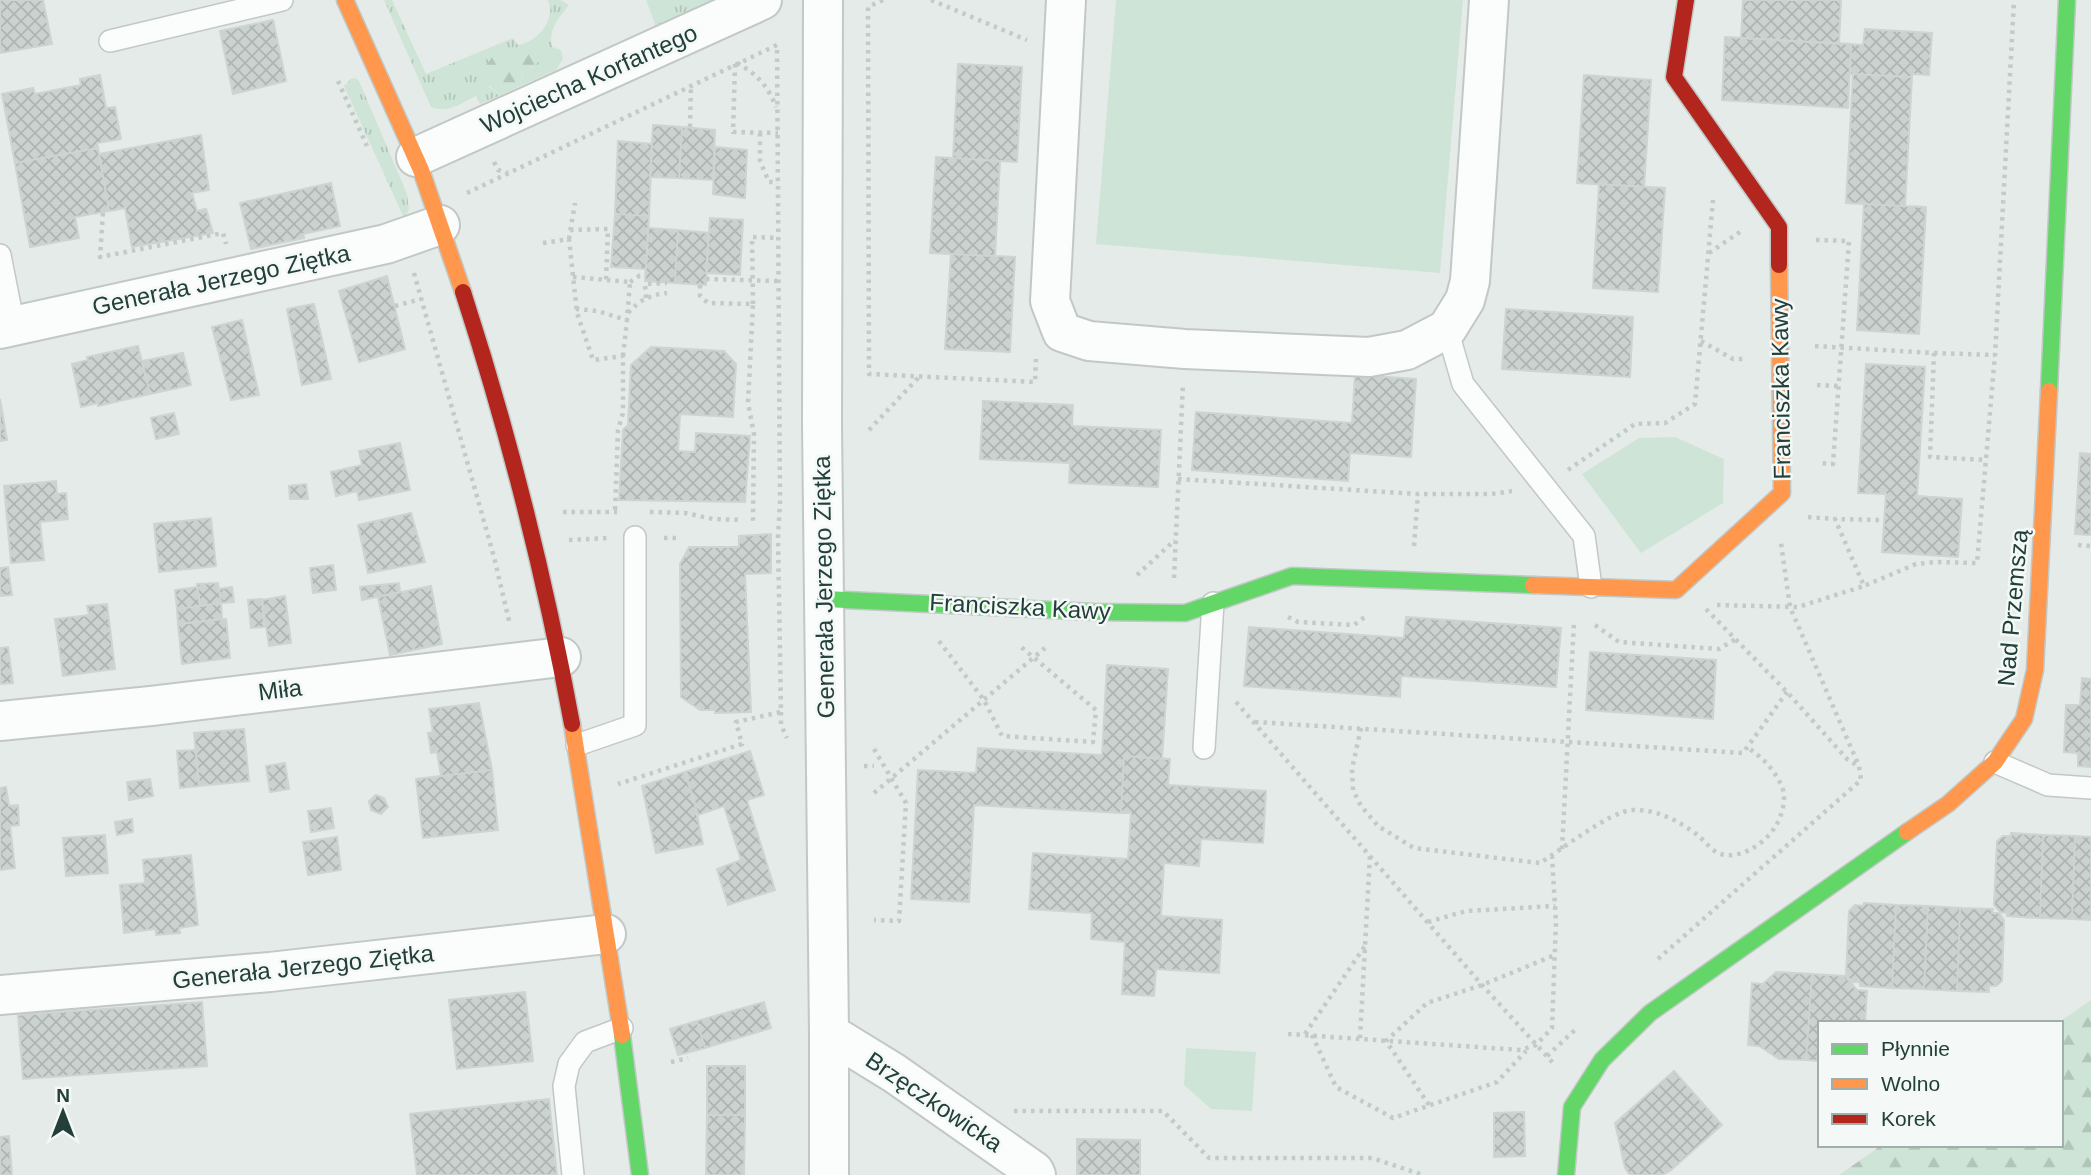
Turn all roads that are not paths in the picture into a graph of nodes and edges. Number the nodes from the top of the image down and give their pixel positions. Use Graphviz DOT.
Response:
graph roads {
  1 [pos="282,0"];
  2 [pos="345,0"];
  3 [pos="762,0"];
  4 [pos="823,0"];
  5 [pos="1066,0"];
  6 [pos="1489,0"];
  7 [pos="1686,0"];
  8 [pos="2067,0"];
  9 [pos="110,41"];
  10 [pos="416,157"];
  11 [pos="451,210"];
  12 [pos="0,255"];
  13 [pos="7,328"];
  14 [pos="1447,328"];
  15 [pos="635,537"];
  16 [pos="1584,587"];
  17 [pos="824,599"];
  18 [pos="1213,603"];
  19 [pos="561,657"];
  20 [pos="0,721"];
  21 [pos="577,745"];
  22 [pos="1204,747"];
  23 [pos="1995,762"];
  24 [pos="2091,788"];
  25 [pos="606,934"];
  26 [pos="0,995"];
  27 [pos="622,1028"];
  28 [pos="830,1033"];
  29 [pos="573,1175"];
  30 [pos="640,1175"];
  31 [pos="828,1175"];
  32 [pos="1036,1175"];
  33 [pos="1566,1175"];
  1 -- 9 [label="lane"];
  2 -- 10 [label="street"];
  3 -- 10 [label="street, Wojciecha Korfantego"];
  4 -- 17 [label="street, Generała Jerzego Ziętka"];
  5 -- 14 [label="street"];
  6 -- 14 [label="street"];
  7 -- 16 [label="street, Franciszka Kawy"];
  8 -- 23 [label="street, Nad Przemszą"];
  10 -- 11 [label="street"];
  11 -- 13 [label="street, Generała Jerzego Ziętka"];
  11 -- 19 [label="street"];
  12 -- 13 [label="lane"];
  14 -- 16 [label="lane"];
  15 -- 21 [label="lane"];
  16 -- 18 [label="street, Franciszka Kawy"];
  17 -- 18 [label="street, Franciszka Kawy"];
  17 -- 28 [label="street, Generała Jerzego Ziętka"];
  18 -- 22 [label="lane"];
  19 -- 20 [label="street, Miła"];
  19 -- 21 [label="street"];
  21 -- 25 [label="street"];
  23 -- 24 [label="lane"];
  23 -- 33 [label="street, Nad Przemszą"];
  25 -- 26 [label="street, Generała Jerzego Ziętka"];
  25 -- 27 [label="street"];
  27 -- 29 [label="lane"];
  27 -- 30 [label="street"];
  28 -- 31 [label="street, Generała Jerzego Ziętka"];
  28 -- 32 [label="street, Brzęczkowicka"];
}
